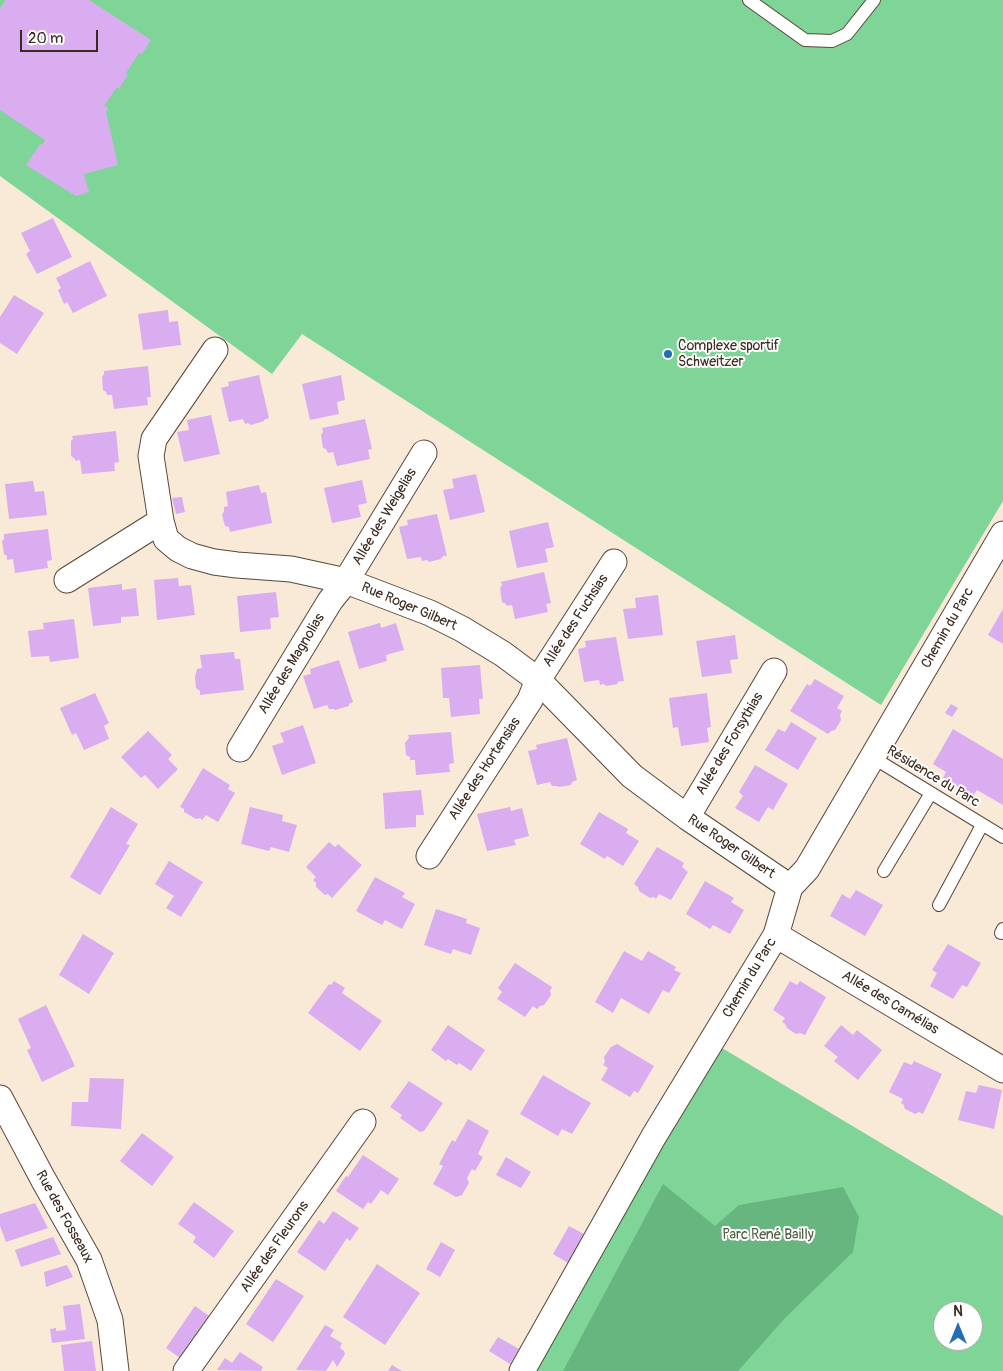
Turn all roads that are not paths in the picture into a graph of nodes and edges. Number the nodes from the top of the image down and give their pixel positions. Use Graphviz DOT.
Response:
graph roads {
  1 [pos="750,0"];
  2 [pos="874,0"];
  3 [pos="215,350"];
  4 [pos="424,453"];
  5 [pos="161,521"];
  6 [pos="999,549"];
  7 [pos="614,562"];
  8 [pos="66,580"];
  9 [pos="346,581"];
  10 [pos="774,672"];
  11 [pos="538,680"];
  12 [pos="240,749"];
  13 [pos="872,757"];
  14 [pos="931,793"];
  15 [pos="687,817"];
  16 [pos="982,825"];
  17 [pos="1003,837"];
  18 [pos="429,856"];
  19 [pos="884,871"];
  20 [pos="790,886"];
  21 [pos="939,905"];
  22 [pos="776,935"];
  23 [pos="1003,1070"];
  24 [pos="0,1098"];
  25 [pos="363,1122"];
  26 [pos="116,1371"];
  27 [pos="186,1371"];
  28 [pos="522,1371"];
  1 -- 2 [label="lane"];
  3 -- 5 [label="street, Rue Roger Gilbert"];
  4 -- 9 [label="street, Allée des Weigelias"];
  5 -- 8 [label="street"];
  5 -- 9 [label="street, Rue Roger Gilbert"];
  6 -- 13 [label="street, Chemin du Parc"];
  7 -- 11 [label="street, Allée des Fuchsias"];
  9 -- 11 [label="street, Rue Roger Gilbert"];
  9 -- 12 [label="street, Allée des Magnolias"];
  10 -- 15 [label="street, Allée des Forsythias"];
  11 -- 15 [label="street, Rue Roger Gilbert"];
  11 -- 18 [label="street, Allée des Hortensias"];
  13 -- 14 [label="lane, Résidence du Parc"];
  13 -- 20 [label="street, Chemin du Parc"];
  14 -- 16 [label="lane, Résidence du Parc"];
  14 -- 19 [label="lane"];
  15 -- 20 [label="street, Rue Roger Gilbert"];
  16 -- 17 [label="lane, Résidence du Parc"];
  16 -- 21 [label="lane"];
  20 -- 22 [label="street, Chemin du Parc"];
  22 -- 23 [label="street, Allée des Camélias"];
  22 -- 28 [label="street, Chemin du Parc"];
  24 -- 26 [label="street, Rue des Fosseaux"];
  25 -- 27 [label="street, Allée des Fleurons"];
}
